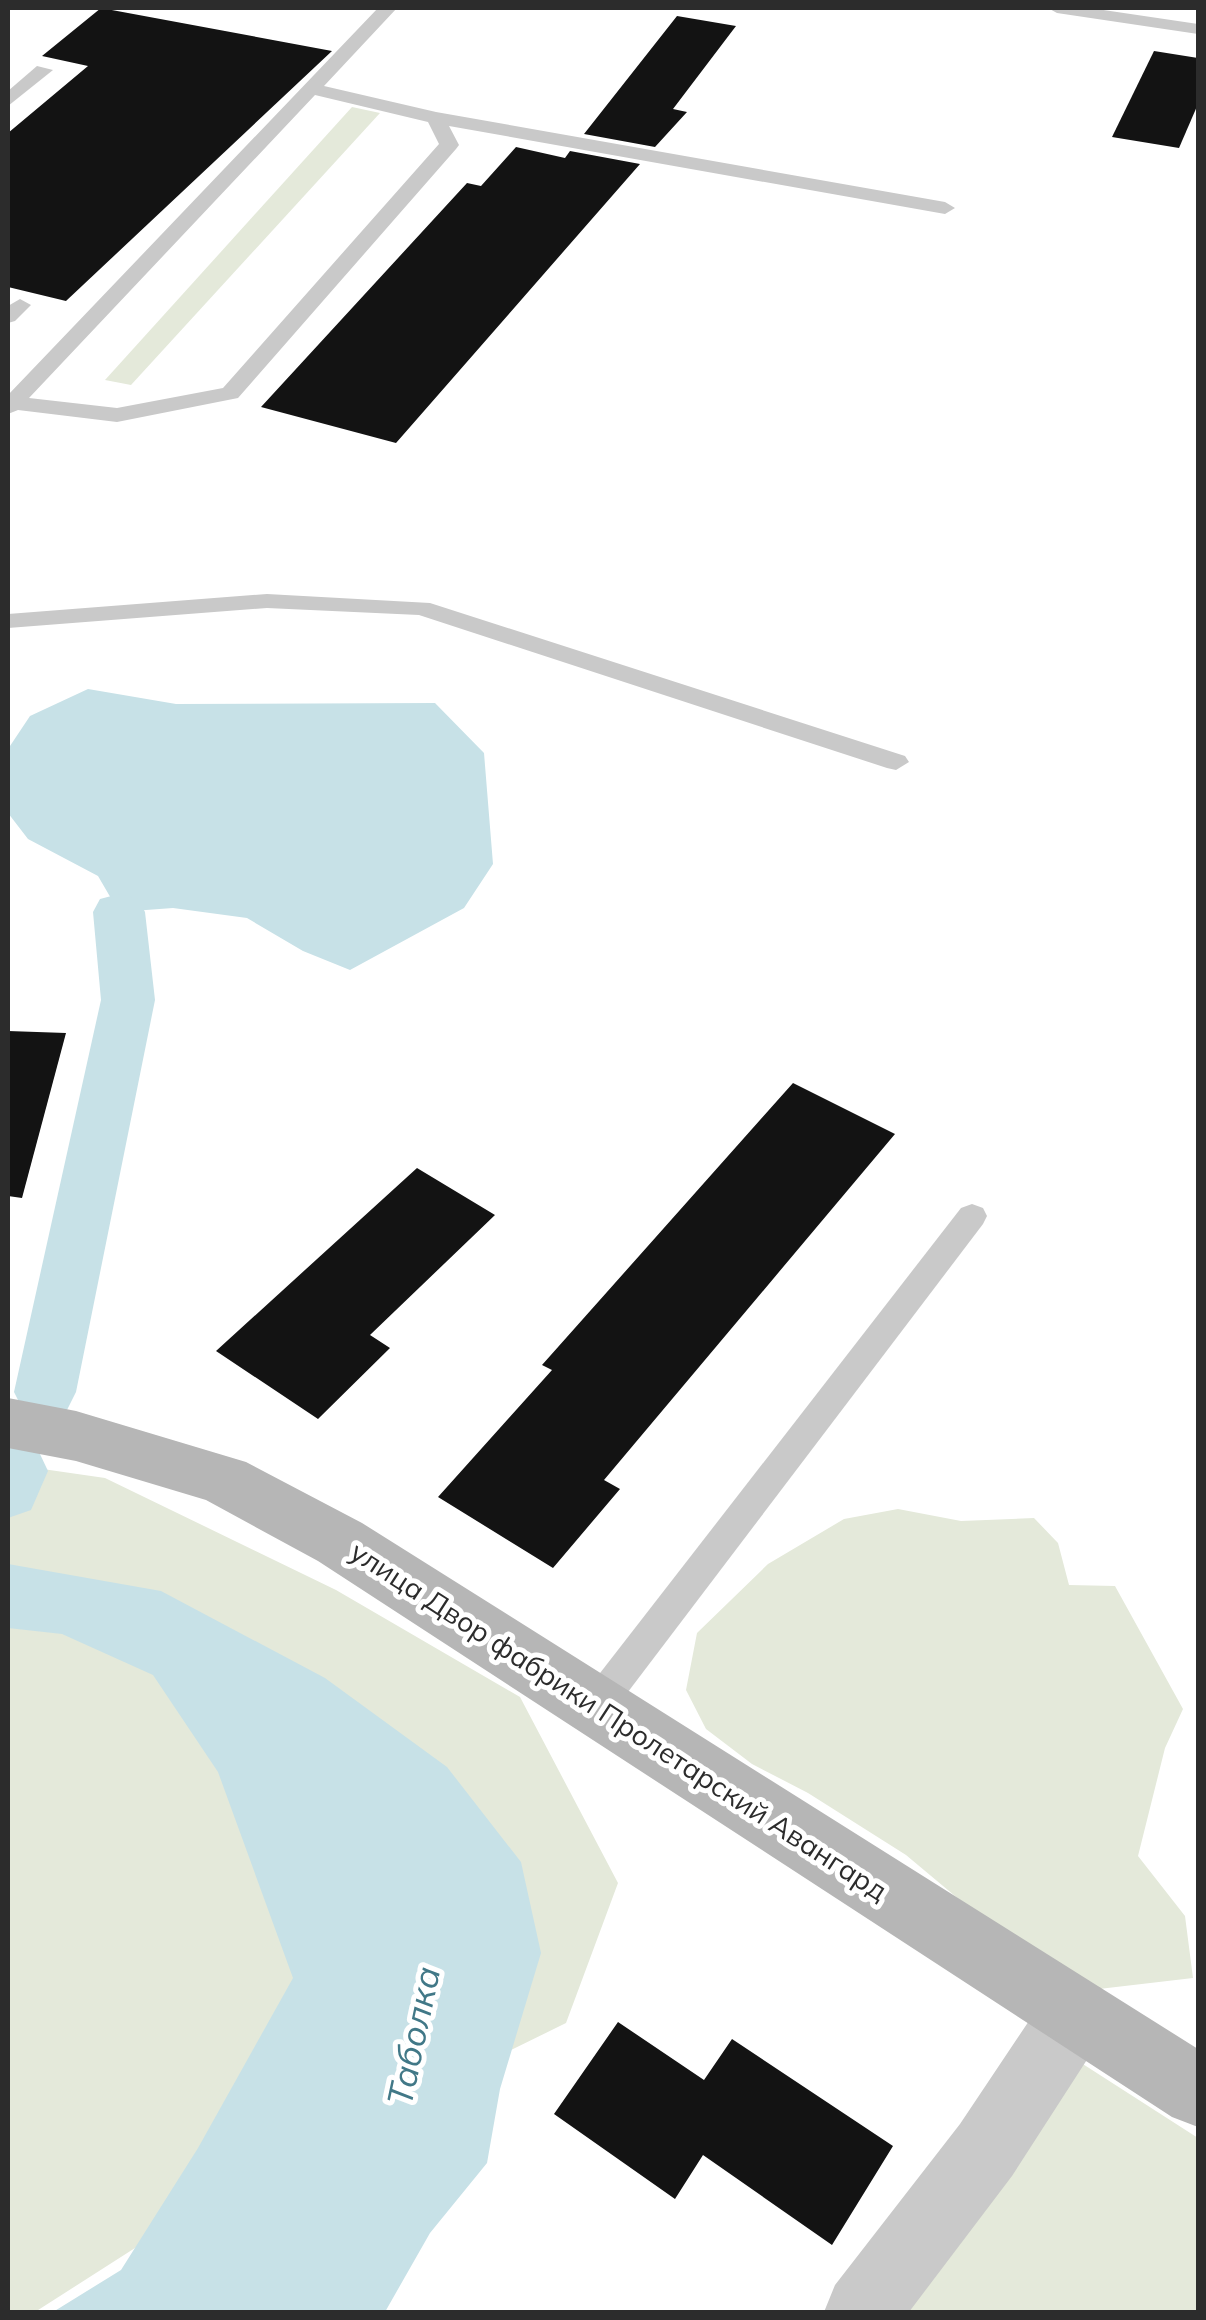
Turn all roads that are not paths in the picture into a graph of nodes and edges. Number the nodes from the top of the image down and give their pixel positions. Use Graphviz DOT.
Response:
graph roads {
  1 [pos="388,8"];
  2 [pos="1057,8"];
  3 [pos="1198,29"];
  4 [pos="44,70"];
  5 [pos="312,89"];
  6 [pos="8,100"];
  7 [pos="436,118"];
  8 [pos="944,208"];
  9 [pos="9,404"];
  10 [pos="8,621"];
  11 [pos="896,762"];
  12 [pos="972,1216"];
  13 [pos="8,1423"];
  14 [pos="596,1706"];
  15 [pos="1076,2012"];
  16 [pos="1198,2090"];
  17 [pos="862,2312"];
  1 -- 5 [label="lane"];
  2 -- 3 [label="lane"];
  4 -- 6 [label="lane"];
  5 -- 7 [label="lane"];
  5 -- 9 [label="lane"];
  7 -- 8 [label="lane"];
  7 -- 9 [label="lane"];
  10 -- 11 [label="lane"];
  12 -- 14 [label="lane"];
  13 -- 14 [label="street, улица Двор фабрики Пролетарский Авангард"];
  14 -- 15 [label="street, улица Двор фабрики Пролетарский Авангард"];
  15 -- 16 [label="street, улица Двор фабрики Пролетарский Авангард"];
  15 -- 17 [label="street"];
}
